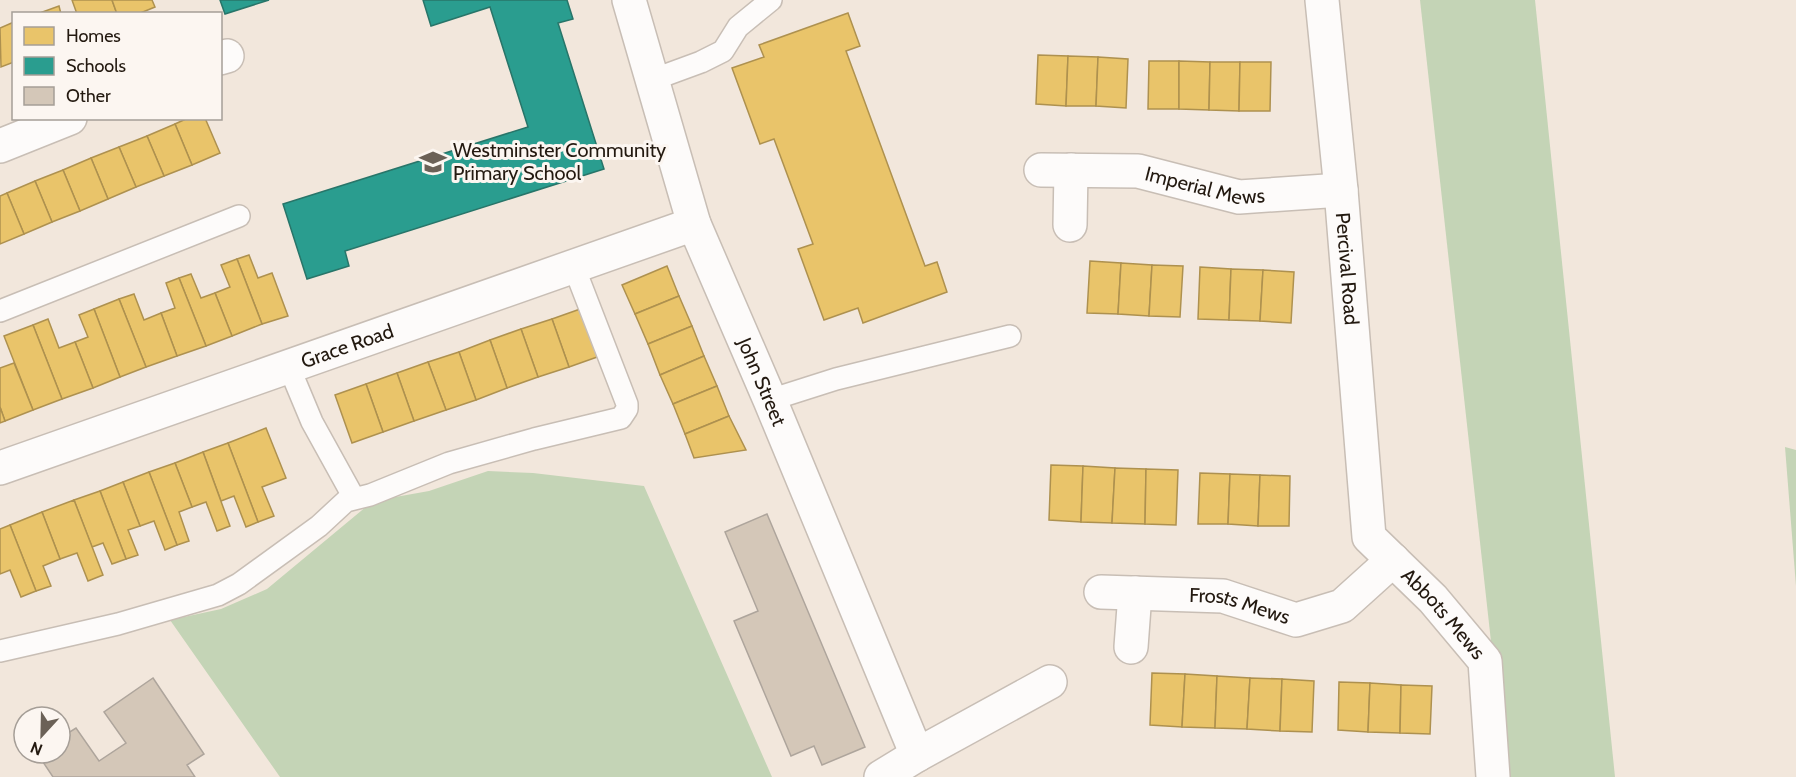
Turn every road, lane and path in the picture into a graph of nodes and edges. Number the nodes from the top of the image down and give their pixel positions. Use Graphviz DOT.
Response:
graph roads {
  1 [pos="629,0"];
  2 [pos="771,0"];
  3 [pos="1322,0"];
  4 [pos="652,80"];
  5 [pos="65,120"];
  6 [pos="0,146"];
  7 [pos="1341,190"];
  8 [pos="239,216"];
  9 [pos="694,224"];
  10 [pos="1070,225"];
  11 [pos="574,267"];
  12 [pos="0,311"];
  13 [pos="1010,336"];
  14 [pos="290,367"];
  15 [pos="770,400"];
  16 [pos="0,468"];
  17 [pos="354,498"];
  18 [pos="1369,537"];
  19 [pos="1393,560"];
  20 [pos="1101,592"];
  21 [pos="1135,593"];
  22 [pos="1131,647"];
  23 [pos="0,651"];
  24 [pos="1050,682"];
  25 [pos="917,755"];
  26 [pos="881,777"];
  27 [pos="1493,777"];
  1 -- 4 [label="street, John Street"];
  2 -- 4 [label="lane"];
  3 -- 7 [label="street, Percival Road"];
  4 -- 9 [label="street, John Street"];
  5 -- 6 [label="street"];
  7 -- 10 [label="street, Imperial Mews"];
  7 -- 18 [label="street, Percival Road"];
  8 -- 12 [label="lane"];
  9 -- 11 [label="street, Grace Road"];
  9 -- 15 [label="street, John Street"];
  11 -- 14 [label="street, Grace Road"];
  11 -- 17 [label="lane"];
  13 -- 15 [label="lane"];
  14 -- 16 [label="street, Grace Road"];
  14 -- 17 [label="lane"];
  15 -- 25 [label="street, John Street"];
  17 -- 23 [label="lane"];
  18 -- 19 [label="street, Abbots Mews"];
  19 -- 21 [label="street, Frosts Mews"];
  19 -- 27 [label="street, Abbots Mews"];
  20 -- 21 [label="street, Frosts Mews"];
  21 -- 22 [label="street"];
  24 -- 25 [label="street"];
  25 -- 26 [label="street"];
}
